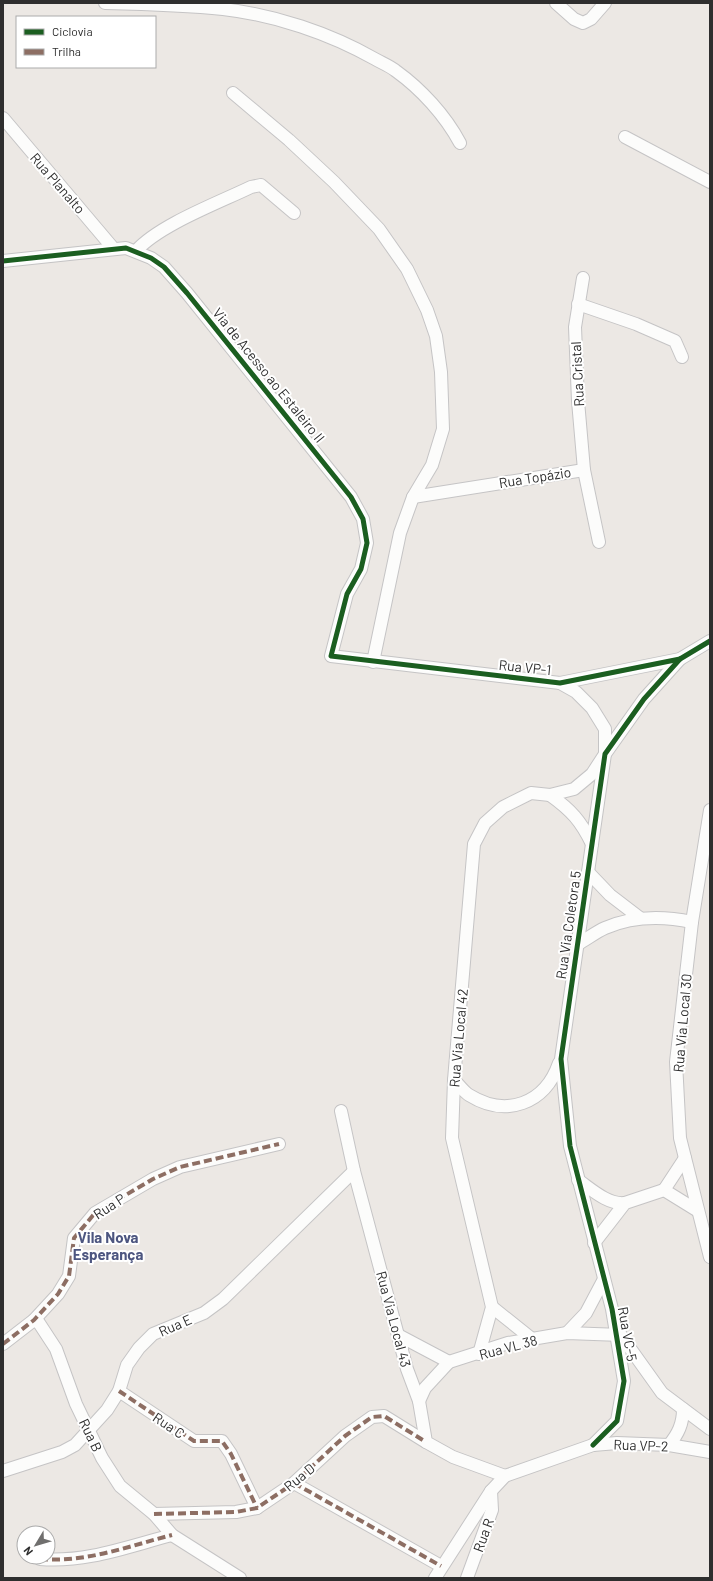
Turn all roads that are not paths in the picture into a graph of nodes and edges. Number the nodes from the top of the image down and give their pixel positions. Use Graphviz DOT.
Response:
graph roads {
  1 [pos="105,3"];
  2 [pos="556,3"];
  3 [pos="605,3"];
  4 [pos="226,6"];
  5 [pos="233,93"];
  6 [pos="3,118"];
  7 [pos="625,137"];
  8 [pos="460,143"];
  9 [pos="710,182"];
  10 [pos="294,213"];
  11 [pos="113,248"];
  12 [pos="136,251"];
  13 [pos="3,261"];
  14 [pos="583,278"];
  15 [pos="578,304"];
  16 [pos="682,357"];
  17 [pos="584,470"];
  18 [pos="413,497"];
  19 [pos="599,542"];
  20 [pos="710,641"];
  21 [pos="331,656"];
  22 [pos="680,659"];
  23 [pos="374,662"];
  24 [pos="560,683"];
  25 [pos="605,754"];
  26 [pos="550,795"];
  27 [pos="710,810"];
  28 [pos="592,844"];
  29 [pos="588,872"];
  30 [pos="640,918"];
  31 [pos="692,922"];
  32 [pos="578,944"];
  33 [pos="561,1059"];
  34 [pos="454,1080"];
  35 [pos="341,1111"];
  36 [pos="279,1144"];
  37 [pos="685,1158"];
  38 [pos="354,1171"];
  39 [pos="578,1180"];
  40 [pos="664,1190"];
  41 [pos="625,1203"];
  42 [pos="698,1211"];
  43 [pos="588,1219"];
  44 [pos="594,1243"];
  45 [pos="710,1257"];
  46 [pos="604,1279"];
  47 [pos="492,1307"];
  48 [pos="34,1320"];
  49 [pos="567,1333"];
  50 [pos="618,1333"];
  51 [pos="398,1335"];
  52 [pos="532,1339"];
  53 [pos="3,1344"];
  54 [pos="478,1354"];
  55 [pos="449,1362"];
  56 [pos="647,1370"];
  57 [pos="624,1381"];
  58 [pos="119,1391"];
  59 [pos="419,1401"];
  60 [pos="683,1409"];
  61 [pos="616,1421"];
  62 [pos="710,1429"];
  63 [pos="90,1430"];
  64 [pos="426,1442"];
  65 [pos="631,1443"];
  66 [pos="593,1445"];
  67 [pos="669,1445"];
  68 [pos="710,1452"];
  69 [pos="3,1471"];
  70 [pos="505,1476"];
  71 [pos="294,1483"];
  72 [pos="491,1491"];
  73 [pos="258,1508"];
  74 [pos="154,1514"];
  75 [pos="172,1535"];
  76 [pos="56,1561"];
  77 [pos="441,1566"];
  78 [pos="240,1578"];
  79 [pos="435,1578"];
  80 [pos="467,1578"];
  1 -- 4 [label="street"];
  2 -- 3 [label="street"];
  4 -- 8 [label="street"];
  5 -- 18 [label="street"];
  6 -- 11 [label="street, Rua Planalto"];
  7 -- 9 [label="street"];
  10 -- 12 [label="street"];
  11 -- 12 [label="street, Via de Acesso ao Estaleiro II"];
  11 -- 13 [label="street, Via de Acesso ao Estaleiro II"];
  12 -- 21 [label="street, Via de Acesso ao Estaleiro II"];
  14 -- 15 [label="street, Rua Cristal"];
  15 -- 16 [label="street"];
  15 -- 17 [label="street, Rua Cristal"];
  17 -- 18 [label="street, Rua Topázio"];
  17 -- 19 [label="street, Rua Topázio"];
  18 -- 23 [label="street"];
  20 -- 22 [label="street, Rua VP-1"];
  21 -- 23 [label="street, Rua VP-1"];
  22 -- 24 [label="street, Rua VP-1"];
  22 -- 25 [label="street, Rua Via Coletora 5"];
  23 -- 24 [label="street, Rua VP-1"];
  24 -- 25 [label="street, Rua Via Coletora 5"];
  25 -- 26 [label="street"];
  25 -- 28 [label="street, Rua Via Coletora 5"];
  26 -- 28 [label="street"];
  26 -- 34 [label="street, Rua Via Local 42"];
  27 -- 31 [label="street, Rua Via Local 30"];
  28 -- 29 [label="street, Rua Via Coletora 5"];
  29 -- 30 [label="street"];
  29 -- 32 [label="street, Rua Via Coletora 5"];
  30 -- 31 [label="street"];
  30 -- 32 [label="street"];
  31 -- 37 [label="street, Rua Via Local 30"];
  32 -- 33 [label="street, Rua Via Coletora 5"];
  33 -- 34 [label="street"];
  33 -- 39 [label="street, Rua Via Coletora 5"];
  34 -- 47 [label="street, Rua Via Local 42"];
  35 -- 38 [label="street, Rua Via Local 43"];
  36 -- 48 [label="street, Rua P"];
  37 -- 40 [label="street"];
  37 -- 42 [label="street, Rua Via Local 30"];
  38 -- 51 [label="street, Rua Via Local 43"];
  38 -- 58 [label="street, Rua E"];
  39 -- 41 [label="street"];
  39 -- 43 [label="street, Rua Via Coletora 5"];
  40 -- 41 [label="street"];
  40 -- 42 [label="street"];
  41 -- 44 [label="street"];
  42 -- 45 [label="street, Rua Via Local 30"];
  43 -- 44 [label="street, Rua VC-5"];
  44 -- 46 [label="street, Rua VC-5"];
  46 -- 49 [label="street"];
  46 -- 50 [label="street, Rua VC-5"];
  47 -- 52 [label="street"];
  47 -- 54 [label="street, Rua Via Local 42"];
  48 -- 53 [label="street, Rua P"];
  48 -- 63 [label="street, Rua B"];
  49 -- 50 [label="street, Rua VL 38"];
  49 -- 52 [label="street, Rua VL 38"];
  50 -- 56 [label="street, Rua VC-5"];
  50 -- 57 [label="street, Rua VC-5"];
  51 -- 55 [label="street"];
  51 -- 59 [label="street, Rua Via Local 43"];
  52 -- 54 [label="street, Rua VL 38"];
  54 -- 55 [label="street, Rua VL 38"];
  55 -- 59 [label="street"];
  56 -- 57 [label="street"];
  56 -- 60 [label="street, Rua VC-5"];
  57 -- 61 [label="street, Rua VC-5"];
  58 -- 63 [label="street, Rua E"];
  58 -- 73 [label="street, Rua C"];
  59 -- 64 [label="street, Rua Via Local 43"];
  60 -- 62 [label="street, Rua VC-5"];
  60 -- 67 [label="street"];
  61 -- 65 [label="street"];
  61 -- 66 [label="street"];
  63 -- 69 [label="street, Rua E"];
  63 -- 74 [label="street, Rua B"];
  64 -- 70 [label="street"];
  64 -- 71 [label="street, Rua D"];
  65 -- 66 [label="street, Rua VP-2"];
  65 -- 67 [label="street, Rua VP-2"];
  66 -- 70 [label="street, Rua VP-2"];
  67 -- 68 [label="street, Rua VP-2"];
  70 -- 72 [label="street"];
  71 -- 73 [label="street, Rua D"];
  71 -- 77 [label="street"];
  72 -- 77 [label="street"];
  72 -- 80 [label="street, Rua R"];
  73 -- 74 [label="street, Rua D"];
  74 -- 75 [label="street, Rua B"];
  75 -- 76 [label="street"];
  75 -- 78 [label="street, Rua B"];
  77 -- 79 [label="street"];
}
